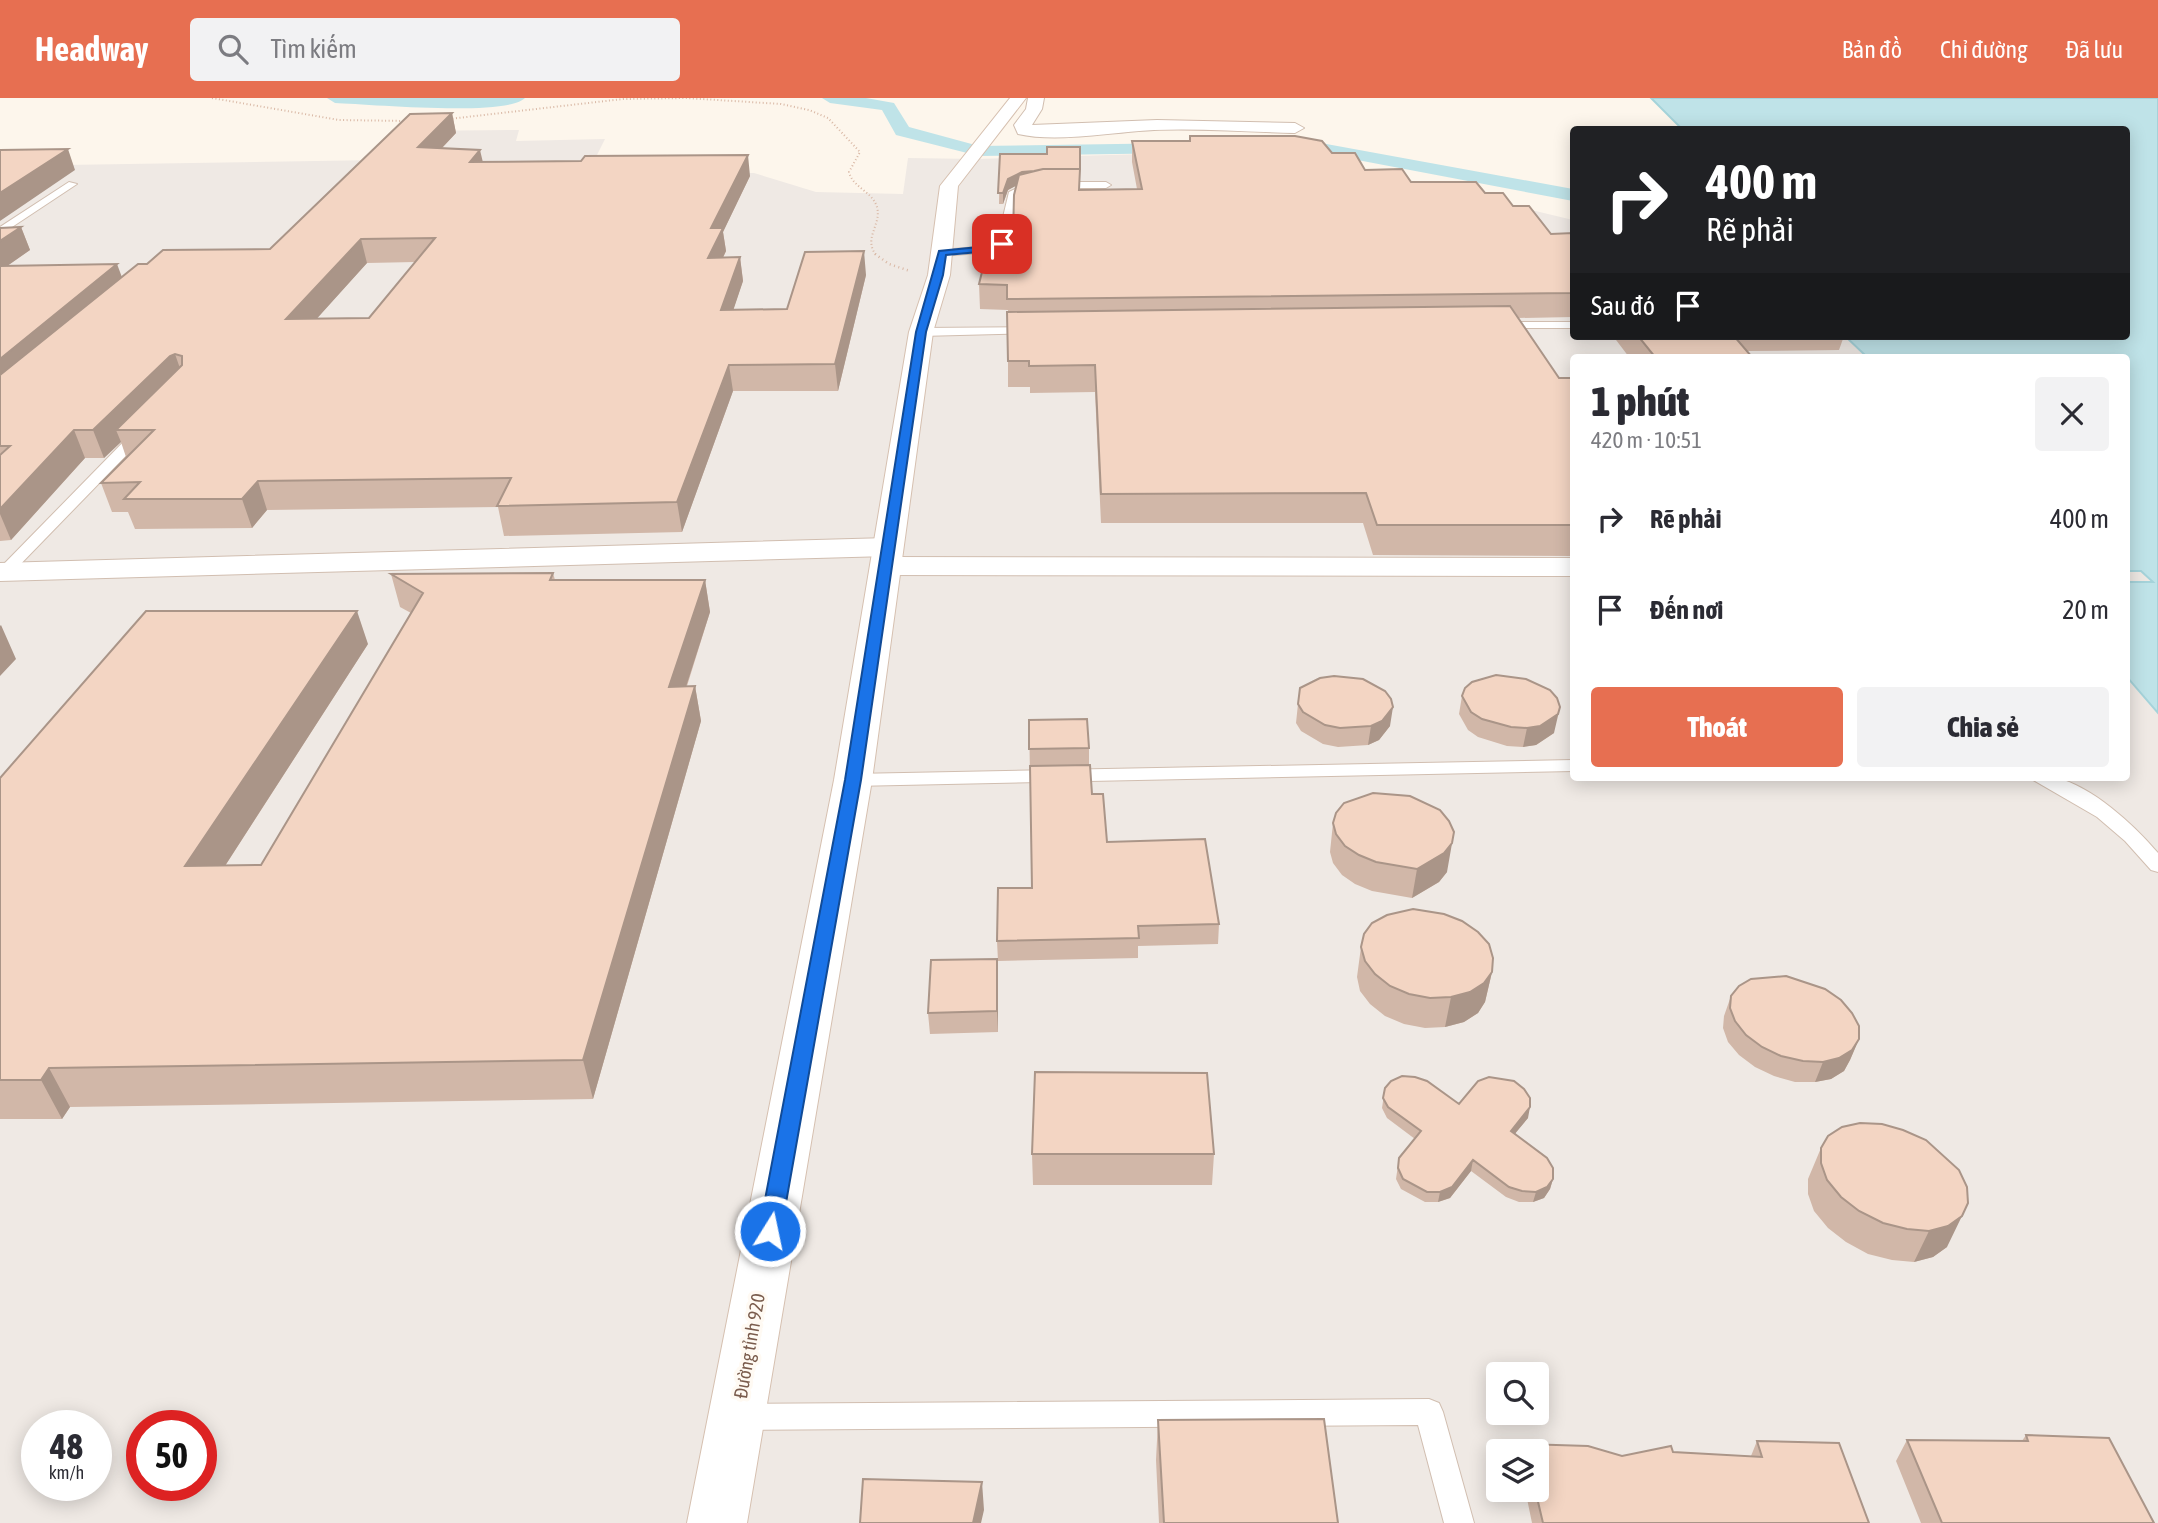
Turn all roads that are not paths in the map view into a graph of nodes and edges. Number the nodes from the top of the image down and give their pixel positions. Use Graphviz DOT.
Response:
graph roads {
  1 [pos="1018,98"];
  2 [pos="1036,98"];
  3 [pos="1295,128"];
  4 [pos="72,184"];
  5 [pos="1106,185"];
  6 [pos="0,232"];
  7 [pos="940,264"];
  8 [pos="1570,325"];
  9 [pos="1488,326"];
  10 [pos="1045,331"];
  11 [pos="921,332"];
  12 [pos="147,426"];
  13 [pos="887,557"];
  14 [pos="1570,567"];
  15 [pos="2,572"];
  16 [pos="1570,765"];
  17 [pos="853,780"];
  18 [pos="2048,781"];
  19 [pos="2158,866"];
  20 [pos="736,1417"];
  21 [pos="717,1523"];
  22 [pos="1459,1523"];
  1 -- 7 [label="main road, Đường tỉnh 920"];
  2 -- 3 [label="main road"];
  4 -- 6 [label="lane"];
  5 -- 7 [label="lane"];
  7 -- 11 [label="main road, Đường tỉnh 920"];
  8 -- 9 [label="lane"];
  10 -- 11 [label="lane"];
  11 -- 13 [label="main road, Đường tỉnh 920"];
  12 -- 15 [label="lane"];
  13 -- 14 [label="main road"];
  13 -- 15 [label="main road"];
  13 -- 17 [label="main road, Đường tỉnh 920"];
  16 -- 17 [label="lane"];
  17 -- 20 [label="main road, Đường tỉnh 920"];
  18 -- 19 [label="lane"];
  20 -- 21 [label="main road, Đường tỉnh 920"];
  20 -- 22 [label="lane"];
}
